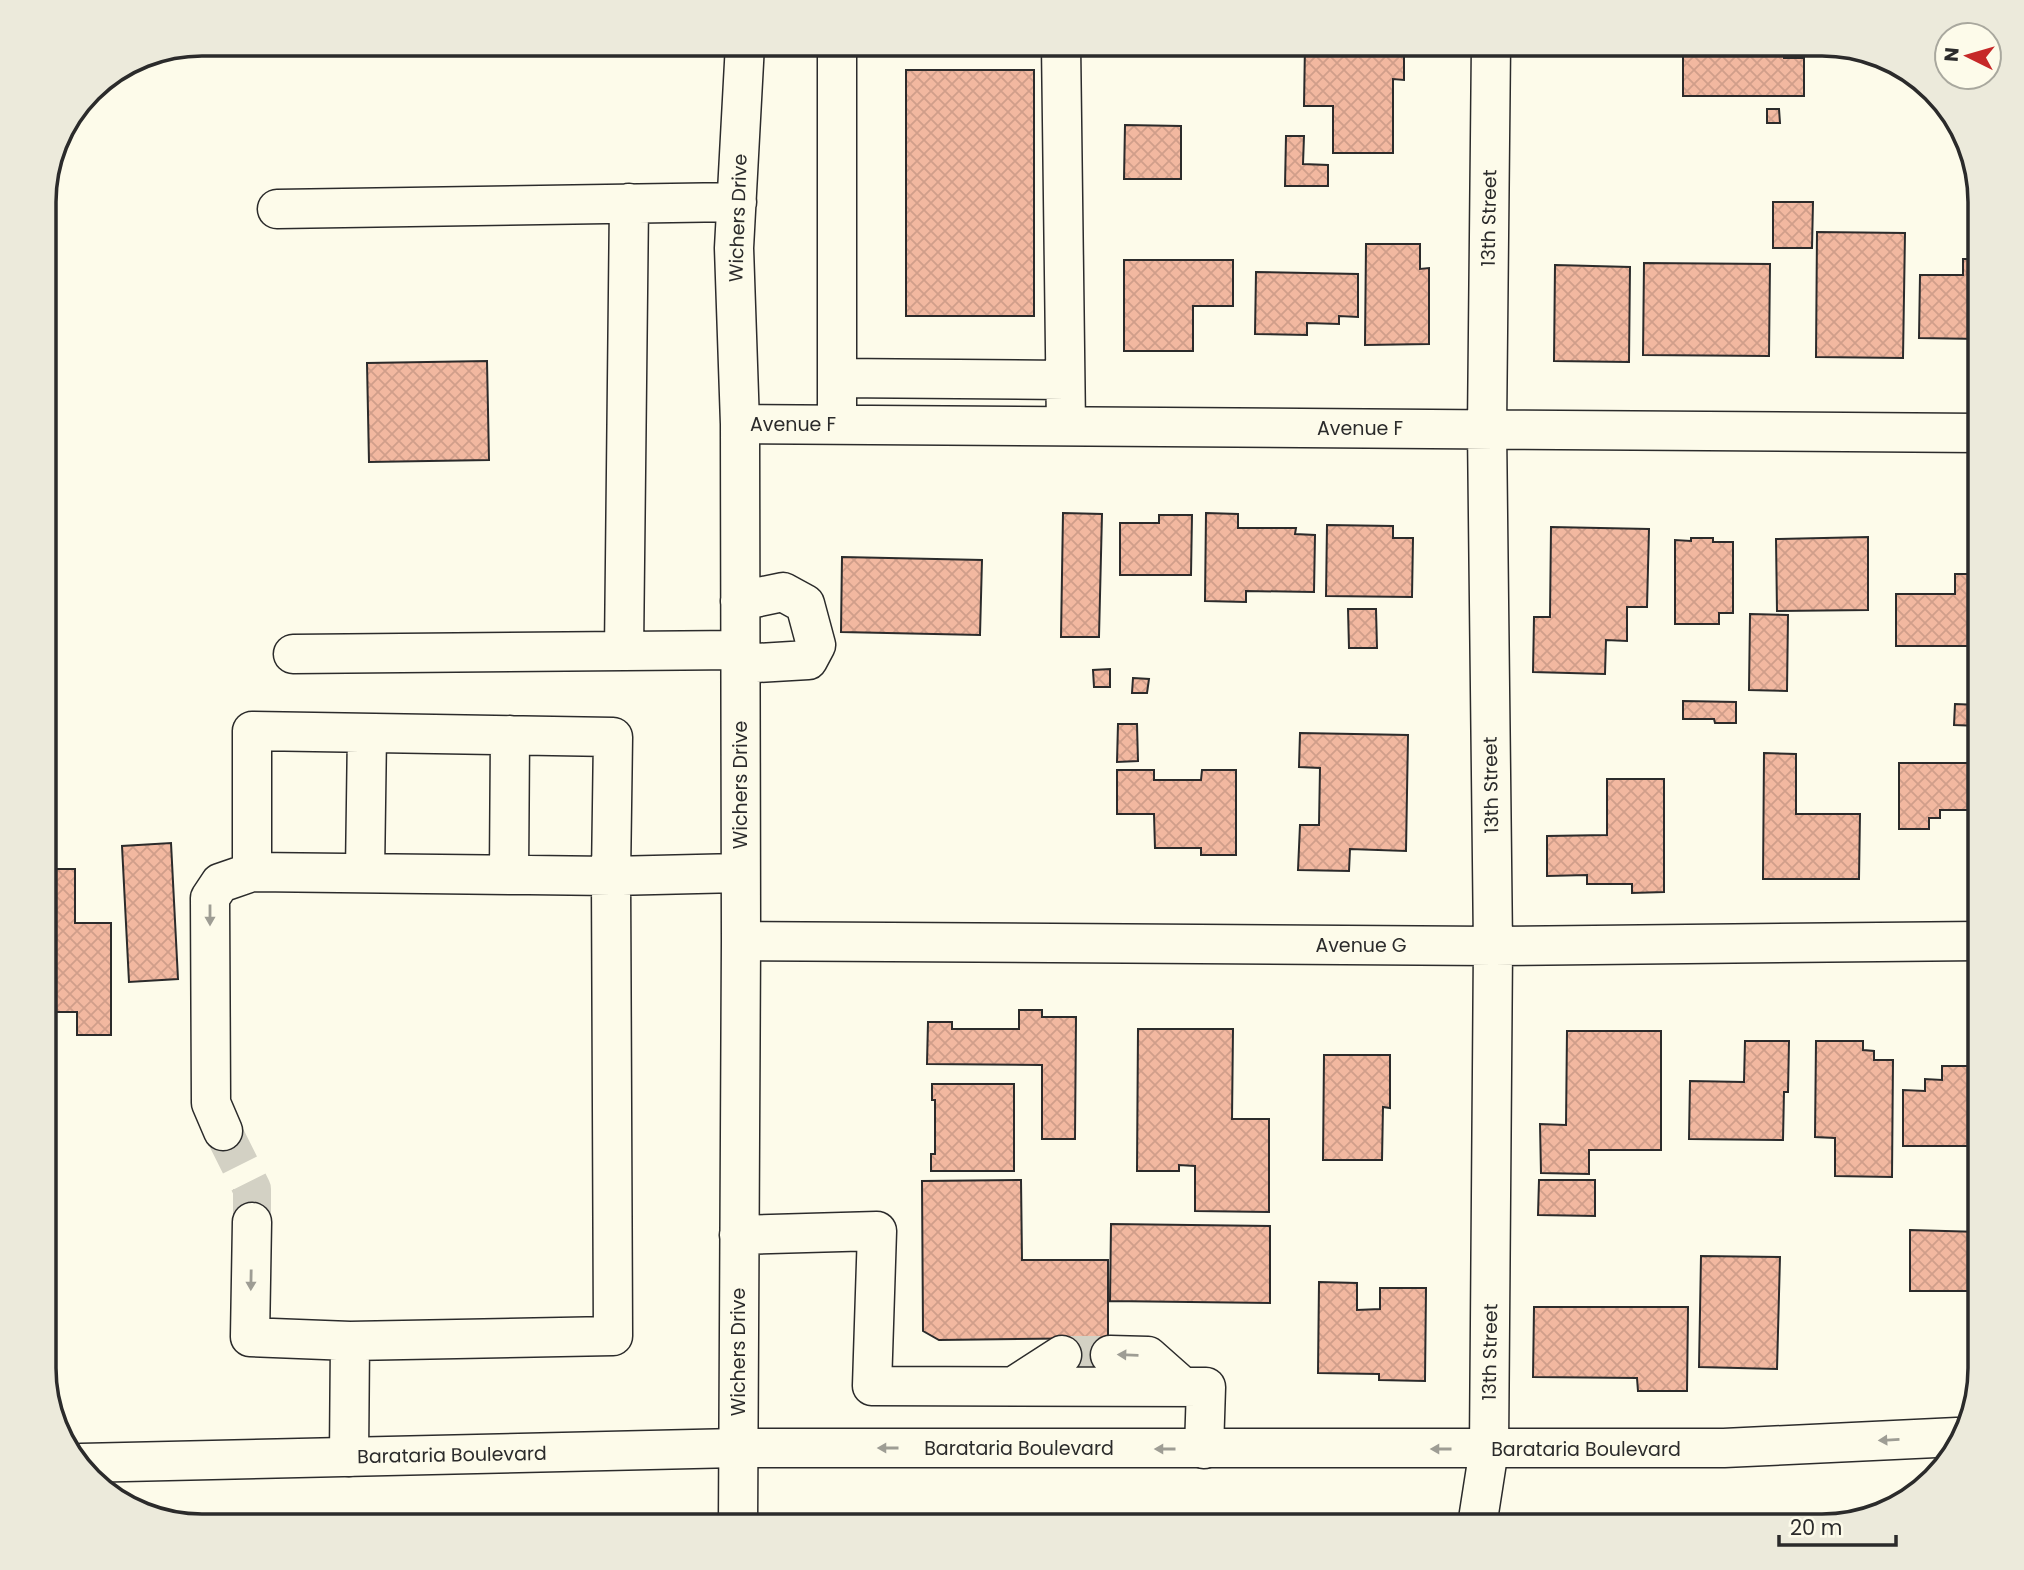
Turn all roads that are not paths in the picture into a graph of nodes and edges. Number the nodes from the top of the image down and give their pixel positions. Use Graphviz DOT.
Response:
graph roads {
  1 [pos="744,56"];
  2 [pos="837,56"];
  3 [pos="1061,56"];
  4 [pos="1491,56"];
  5 [pos="737,201"];
  6 [pos="629,203"];
  7 [pos="277,209"];
  8 [pos="837,378"];
  9 [pos="1065,380"];
  10 [pos="740,424"];
  11 [pos="837,424"];
  12 [pos="1066,426"];
  13 [pos="1487,429"];
  14 [pos="1968,433"];
  15 [pos="740,601"];
  16 [pos="624,651"];
  17 [pos="293,654"];
  18 [pos="740,657"];
  19 [pos="367,733"];
  20 [pos="510,735"];
  21 [pos="252,872"];
  22 [pos="365,873"];
  23 [pos="740,873"];
  24 [pos="509,875"];
  25 [pos="611,876"];
  26 [pos="741,941"];
  27 [pos="1968,941"];
  28 [pos="1493,946"];
  29 [pos="223,1131"];
  30 [pos="252,1222"];
  31 [pos="738,1235"];
  32 [pos="350,1340"];
  33 [pos="1110,1354"];
  34 [pos="1062,1355"];
  35 [pos="1014,1386"];
  36 [pos="1183,1387"];
  37 [pos="1950,1437"];
  38 [pos="737,1448"];
  39 [pos="1204,1449"];
  40 [pos="1489,1449"];
  41 [pos="349,1457"];
  42 [pos="91,1463"];
  43 [pos="738,1514"];
  44 [pos="1479,1514"];
  1 -- 5 [label="street, Wichers Drive"];
  2 -- 8 [label="street"];
  3 -- 9 [label="street"];
  4 -- 13 [label="street, 13th Street"];
  5 -- 6 [label="street"];
  5 -- 10 [label="street, Wichers Drive"];
  6 -- 7 [label="street"];
  6 -- 16 [label="street"];
  8 -- 9 [label="street"];
  8 -- 11 [label="street"];
  9 -- 12 [label="street"];
  10 -- 11 [label="street, Avenue F"];
  10 -- 15 [label="street, Wichers Drive"];
  11 -- 12 [label="street, Avenue F"];
  12 -- 13 [label="street, Avenue F"];
  13 -- 14 [label="street, Avenue F"];
  13 -- 28 [label="street, 13th Street"];
  15 -- 18 [label="street, Wichers Drive"];
  15 -- 18 [label="street"];
  16 -- 17 [label="street"];
  16 -- 18 [label="street"];
  18 -- 23 [label="street, Wichers Drive"];
  19 -- 20 [label="street"];
  19 -- 21 [label="street"];
  19 -- 22 [label="street"];
  20 -- 24 [label="street"];
  20 -- 25 [label="street"];
  21 -- 22 [label="street"];
  21 -- 29 [label="street, one-way"];
  22 -- 24 [label="street"];
  23 -- 25 [label="street"];
  23 -- 26 [label="street, Wichers Drive"];
  24 -- 25 [label="street"];
  25 -- 32 [label="street"];
  26 -- 28 [label="street, Avenue G"];
  26 -- 31 [label="street, Wichers Drive"];
  27 -- 28 [label="street, Avenue G"];
  28 -- 40 [label="street, 13th Street"];
  30 -- 32 [label="street, one-way"];
  31 -- 35 [label="street"];
  31 -- 38 [label="street, Wichers Drive"];
  32 -- 41 [label="street"];
  36 -- 33 [label="street, one-way"];
  34 -- 35 [label="street"];
  35 -- 36 [label="street"];
  36 -- 39 [label="street"];
  37 -- 40 [label="street, Barataria Boulevard, one-way"];
  39 -- 38 [label="street, Barataria Boulevard, one-way"];
  38 -- 41 [label="street, Barataria Boulevard"];
  38 -- 43 [label="street, Wichers Drive"];
  40 -- 39 [label="street, Barataria Boulevard, one-way"];
  40 -- 44 [label="street, 13th Street"];
  41 -- 42 [label="street, Barataria Boulevard"];
}
